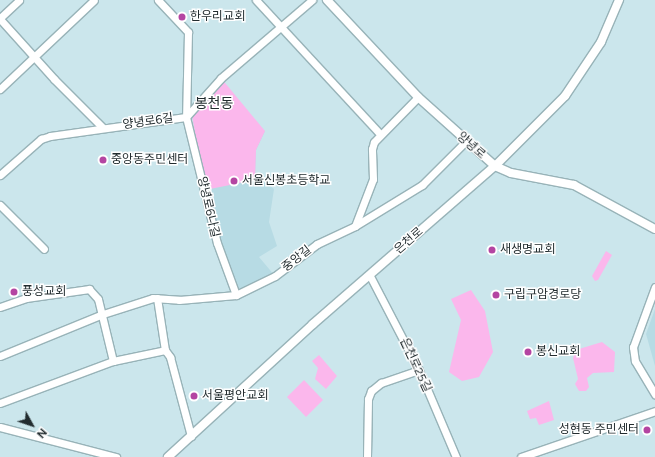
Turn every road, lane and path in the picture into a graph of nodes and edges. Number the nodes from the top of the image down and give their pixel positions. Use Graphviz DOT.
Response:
graph roads {
  1 [pos="19,0"];
  2 [pos="94,0"];
  3 [pos="158,0"];
  4 [pos="256,0"];
  5 [pos="312,0"];
  6 [pos="327,0"];
  7 [pos="619,0"];
  8 [pos="0,18"];
  9 [pos="281,26"];
  10 [pos="34,57"];
  11 [pos="0,89"];
  12 [pos="418,97"];
  13 [pos="186,117"];
  14 [pos="103,128"];
  15 [pos="380,134"];
  16 [pos="465,142"];
  17 [pos="495,166"];
  18 [pos="0,174"];
  19 [pos="0,205"];
  20 [pos="355,226"];
  21 [pos="655,229"];
  22 [pos="44,249"];
  23 [pos="370,276"];
  24 [pos="655,287"];
  25 [pos="236,295"];
  26 [pos="157,298"];
  27 [pos="0,307"];
  28 [pos="104,314"];
  29 [pos="165,350"];
  30 [pos="0,356"];
  31 [pos="113,360"];
  32 [pos="419,370"];
  33 [pos="655,394"];
  34 [pos="0,403"];
  35 [pos="655,411"];
  36 [pos="0,427"];
  37 [pos="191,436"];
  38 [pos="116,457"];
  39 [pos="168,457"];
  40 [pos="367,457"];
  41 [pos="456,457"];
  42 [pos="521,457"];
  1 -- 8 [label="street"];
  2 -- 10 [label="street"];
  3 -- 13 [label="street, 양녕로6나길"];
  4 -- 9 [label="street"];
  5 -- 9 [label="street, 양녕로6길"];
  6 -- 12 [label="main road, 양녕로"];
  7 -- 17 [label="main road, 은천로"];
  8 -- 10 [label="street"];
  9 -- 13 [label="street, 양녕로6길"];
  9 -- 15 [label="street"];
  10 -- 11 [label="street"];
  10 -- 14 [label="street"];
  12 -- 15 [label="street"];
  12 -- 16 [label="main road, 양녕로"];
  13 -- 14 [label="street, 양녕로6길"];
  13 -- 25 [label="street, 양녕로6나길"];
  14 -- 18 [label="street, 양녕로6길"];
  15 -- 20 [label="street"];
  16 -- 17 [label="main road, 양녕로"];
  16 -- 20 [label="street, 중앙길"];
  17 -- 21 [label="main road, 양녕로"];
  17 -- 23 [label="main road, 은천로"];
  19 -- 22 [label="street"];
  20 -- 25 [label="street, 중앙길"];
  23 -- 32 [label="street, 은천로25길"];
  23 -- 37 [label="main road, 은천로"];
  24 -- 33 [label="street"];
  25 -- 26 [label="street, 중앙길"];
  26 -- 28 [label="street, 중앙길"];
  26 -- 29 [label="street"];
  27 -- 28 [label="street"];
  28 -- 30 [label="street, 중앙길"];
  28 -- 31 [label="street"];
  29 -- 31 [label="street"];
  29 -- 37 [label="street"];
  31 -- 34 [label="street"];
  32 -- 40 [label="street"];
  32 -- 41 [label="street, 은천로25길"];
  35 -- 42 [label="street"];
  36 -- 38 [label="street"];
  37 -- 39 [label="main road, 은천로"];
}
